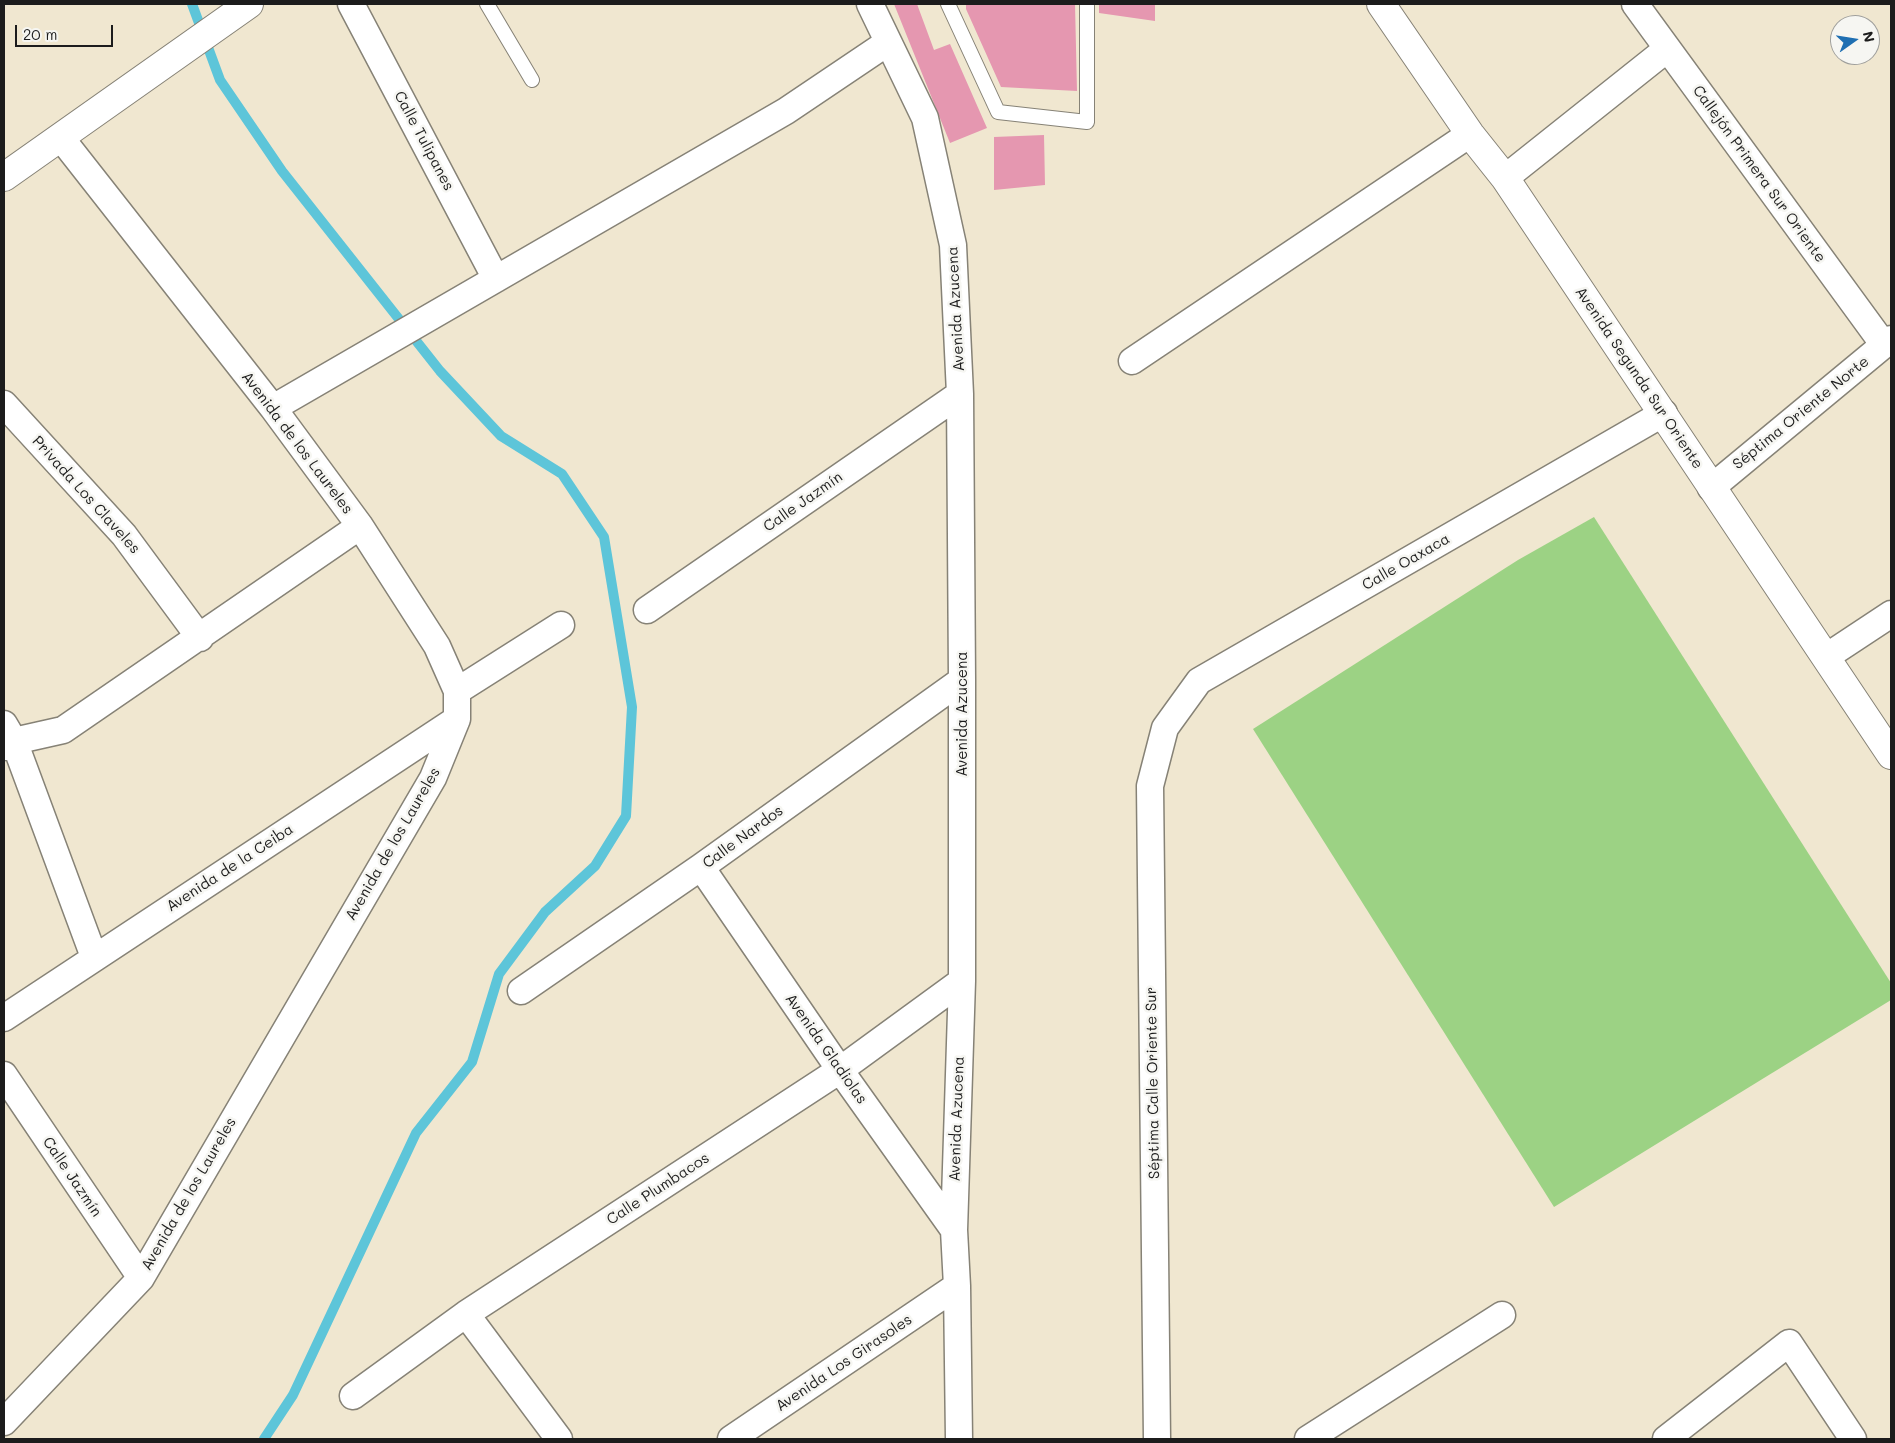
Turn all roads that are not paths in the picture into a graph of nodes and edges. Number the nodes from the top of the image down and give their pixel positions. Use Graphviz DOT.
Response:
graph roads {
  1 [pos="351,4"];
  2 [pos="487,4"];
  3 [pos="870,4"];
  4 [pos="948,4"];
  5 [pos="1087,4"];
  6 [pos="1381,4"];
  7 [pos="1635,4"];
  8 [pos="242,9"];
  9 [pos="887,43"];
  10 [pos="1667,49"];
  11 [pos="532,80"];
  12 [pos="1470,134"];
  13 [pos="61,138"];
  14 [pos="4,177"];
  15 [pos="1505,178"];
  16 [pos="496,278"];
  17 [pos="1888,342"];
  18 [pos="1132,361"];
  19 [pos="960,394"];
  20 [pos="4,404"];
  21 [pos="273,408"];
  22 [pos="1664,413"];
  23 [pos="1711,488"];
  24 [pos="360,526"];
  25 [pos="647,610"];
  26 [pos="1891,614"];
  27 [pos="561,625"];
  28 [pos="200,638"];
  29 [pos="1826,657"];
  30 [pos="962,680"];
  31 [pos="457,691"];
  32 [pos="457,719"];
  33 [pos="1165,728"];
  34 [pos="7,737"];
  35 [pos="1891,755"];
  36 [pos="701,867"];
  37 [pos="94,957"];
  38 [pos="962,981"];
  39 [pos="521,991"];
  40 [pos="4,1018"];
  41 [pos="840,1070"];
  42 [pos="4,1076"];
  43 [pos="954,1230"];
  44 [pos="141,1278"];
  45 [pos="957,1286"];
  46 [pos="466,1314"];
  47 [pos="1502,1315"];
  48 [pos="353,1396"];
  49 [pos="4,1422"];
  50 [pos="559,1439"];
  51 [pos="731,1439"];
  52 [pos="959,1439"];
  53 [pos="1157,1439"];
  54 [pos="1308,1439"];
  55 [pos="1666,1439"];
  56 [pos="1853,1439"];
  1 -- 16 [label="street, Calle Tulipanes"];
  2 -- 11 [label="lane"];
  3 -- 9 [label="street, Avenida Azucena"];
  4 -- 5 [label="lane"];
  6 -- 12 [label="street, Avenida Segunda Sur Oriente"];
  7 -- 10 [label="street, Callejón Primera Sur Oriente"];
  8 -- 13 [label="street"];
  9 -- 16 [label="street"];
  9 -- 19 [label="street, Avenida Azucena"];
  10 -- 15 [label="street"];
  10 -- 17 [label="street, Callejón Primera Sur Oriente"];
  12 -- 15 [label="street, Avenida Segunda Sur Oriente"];
  12 -- 18 [label="street"];
  13 -- 14 [label="street"];
  13 -- 21 [label="street, Avenida de los Laureles"];
  15 -- 22 [label="street, Avenida Segunda Sur Oriente"];
  16 -- 21 [label="street"];
  17 -- 23 [label="street, Séptima Oriente Norte"];
  19 -- 25 [label="street, Calle Jazmín"];
  19 -- 30 [label="street, Avenida Azucena"];
  20 -- 28 [label="street, Privada Los Claveles"];
  21 -- 24 [label="street, Avenida de los Laureles"];
  22 -- 23 [label="street, Avenida Segunda Sur Oriente"];
  22 -- 33 [label="street, Calle Oaxaca"];
  23 -- 29 [label="street, Avenida Segunda Sur Oriente"];
  24 -- 28 [label="street"];
  24 -- 31 [label="street, Avenida de los Laureles"];
  26 -- 29 [label="street"];
  27 -- 31 [label="street"];
  28 -- 34 [label="street"];
  29 -- 35 [label="street, Avenida Segunda Sur Oriente"];
  30 -- 36 [label="street, Calle Nardos"];
  30 -- 38 [label="street, Avenida Azucena"];
  31 -- 32 [label="street, Avenida de los Laureles"];
  32 -- 37 [label="street, Avenida de la Ceiba"];
  32 -- 44 [label="street, Avenida de los Laureles"];
  33 -- 53 [label="street, Séptima Calle Oriente Sur"];
  34 -- 37 [label="street"];
  36 -- 39 [label="street, Calle Nardos"];
  36 -- 41 [label="street, Avenida Gladiolas"];
  37 -- 40 [label="street, Avenida de la Ceiba"];
  38 -- 41 [label="street, Calle Plumbacos"];
  38 -- 43 [label="street, Avenida Azucena"];
  41 -- 43 [label="street, Avenida Gladiolas"];
  41 -- 46 [label="street, Calle Plumbacos"];
  42 -- 44 [label="street, Calle Jazmín"];
  43 -- 45 [label="street, Avenida Azucena"];
  44 -- 49 [label="street, Avenida de los Laureles"];
  45 -- 51 [label="street, Avenida Los Girasoles"];
  45 -- 52 [label="street, Avenida Azucena"];
  46 -- 48 [label="street, Calle Plumbacos"];
  46 -- 50 [label="street"];
  47 -- 54 [label="street"];
  55 -- 56 [label="street"];
}
